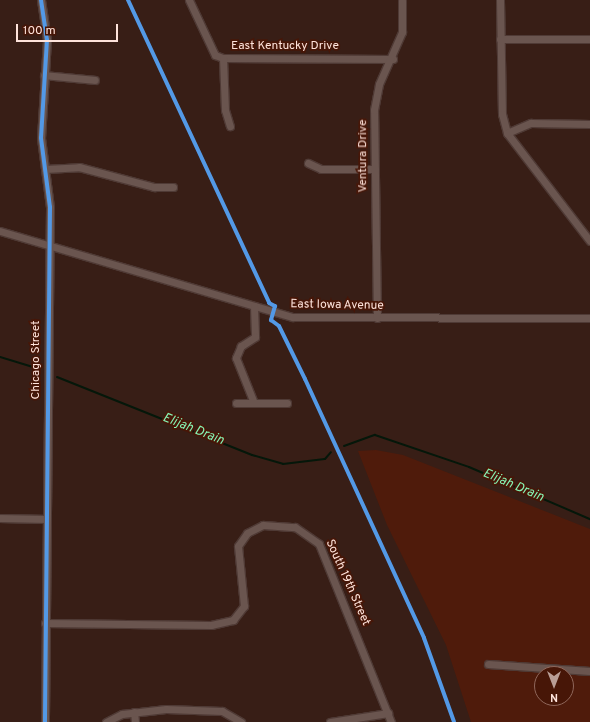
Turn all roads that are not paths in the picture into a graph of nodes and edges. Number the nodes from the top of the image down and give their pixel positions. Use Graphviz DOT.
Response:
graph roads {
  1 [pos="189,0"];
  2 [pos="402,0"];
  3 [pos="500,0"];
  4 [pos="44,1"];
  5 [pos="500,39"];
  6 [pos="590,39"];
  7 [pos="223,58"];
  8 [pos="393,59"];
  9 [pos="44,75"];
  10 [pos="94,80"];
  11 [pos="590,124"];
  12 [pos="230,126"];
  13 [pos="507,133"];
  14 [pos="308,163"];
  15 [pos="375,169"];
  16 [pos="45,170"];
  17 [pos="173,187"];
  18 [pos="0,231"];
  19 [pos="590,241"];
  20 [pos="47,243"];
  21 [pos="254,306"];
  22 [pos="377,318"];
  23 [pos="590,318"];
  24 [pos="236,403"];
  25 [pos="254,403"];
  26 [pos="287,403"];
  27 [pos="0,518"];
  28 [pos="45,519"];
  29 [pos="45,623"];
  30 [pos="488,664"];
  31 [pos="590,671"];
  32 [pos="134,712"];
  33 [pos="388,713"];
  34 [pos="45,722"];
  35 [pos="106,722"];
  36 [pos="135,722"];
  37 [pos="241,722"];
  38 [pos="330,722"];
  39 [pos="391,722"];
  1 -- 7 [label="street, East Kentucky Drive"];
  2 -- 8 [label="street, Ventura Drive"];
  3 -- 5 [label="street"];
  4 -- 9 [label="street, Chicago Street"];
  5 -- 6 [label="street"];
  5 -- 13 [label="street"];
  7 -- 8 [label="street, East Kentucky Drive"];
  7 -- 12 [label="street"];
  8 -- 15 [label="street, Ventura Drive"];
  9 -- 10 [label="street"];
  9 -- 16 [label="street, Chicago Street"];
  11 -- 13 [label="street"];
  13 -- 19 [label="street"];
  14 -- 15 [label="street"];
  15 -- 22 [label="street, Ventura Drive"];
  16 -- 17 [label="street"];
  16 -- 20 [label="street, Chicago Street"];
  18 -- 20 [label="street, East Iowa Avenue"];
  20 -- 21 [label="street, East Iowa Avenue"];
  20 -- 28 [label="street, Chicago Street"];
  21 -- 22 [label="street, East Iowa Avenue"];
  21 -- 25 [label="street"];
  22 -- 23 [label="street, East Iowa Avenue"];
  24 -- 25 [label="street"];
  25 -- 26 [label="street"];
  27 -- 28 [label="street"];
  28 -- 29 [label="street, Chicago Street"];
  29 -- 33 [label="street, South 19th Street"];
  29 -- 34 [label="street, Chicago Street"];
  30 -- 31 [label="street"];
  32 -- 35 [label="street"];
  32 -- 36 [label="street"];
  32 -- 37 [label="street"];
  33 -- 38 [label="street"];
  33 -- 39 [label="street, South 19th Street"];
}
